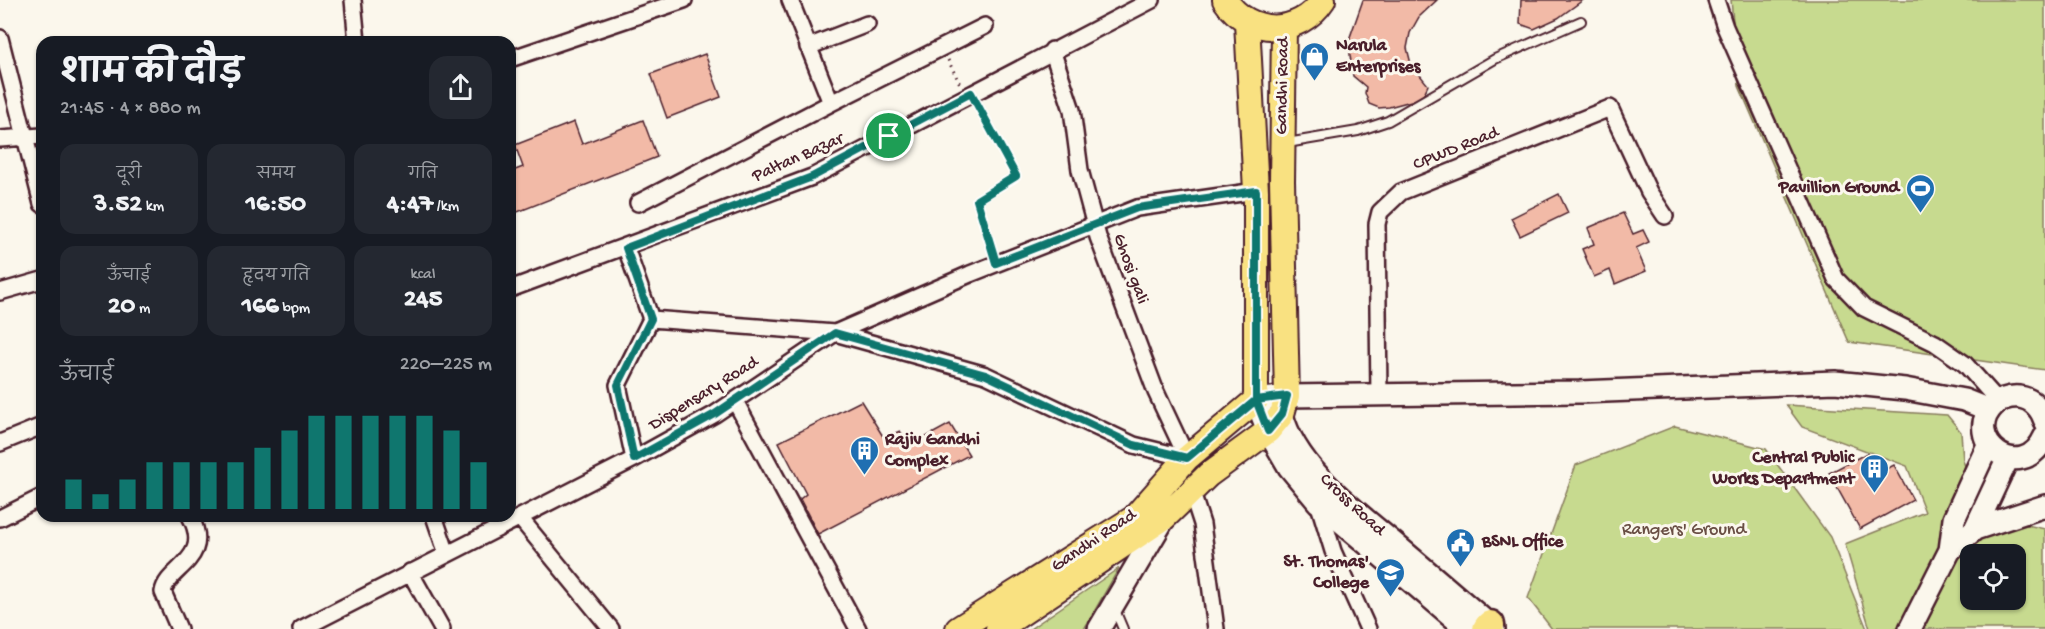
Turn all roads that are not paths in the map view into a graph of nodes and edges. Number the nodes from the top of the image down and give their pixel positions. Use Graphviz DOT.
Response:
graph roads {
  1 [pos="353,0"];
  2 [pos="684,0"];
  3 [pos="790,0"];
  4 [pos="1152,0"];
  5 [pos="1225,0"];
  6 [pos="1323,0"];
  7 [pos="1716,0"];
  8 [pos="1581,21"];
  9 [pos="1247,22"];
  10 [pos="867,24"];
  11 [pos="985,26"];
  12 [pos="1284,28"];
  13 [pos="356,36"];
  14 [pos="0,38"];
  15 [pos="808,47"];
  16 [pos="1052,50"];
  17 [pos="516,57"];
  18 [pos="831,103"];
  19 [pos="36,137"];
  20 [pos="25,138"];
  21 [pos="0,139"];
  22 [pos="1282,144"];
  23 [pos="36,181"];
  24 [pos="1256,191"];
  25 [pos="638,203"];
  26 [pos="1665,216"];
  27 [pos="1094,224"];
  28 [pos="626,248"];
  29 [pos="36,282"];
  30 [pos="516,286"];
  31 [pos="0,292"];
  32 [pos="651,319"];
  33 [pos="835,333"];
  34 [pos="1379,394"];
  35 [pos="2039,398"];
  36 [pos="735,400"];
  37 [pos="1256,400"];
  38 [pos="1994,406"];
  39 [pos="1279,414"];
  40 [pos="2045,421"];
  41 [pos="36,428"];
  42 [pos="0,443"];
  43 [pos="2043,444"];
  44 [pos="1988,445"];
  45 [pos="1187,458"];
  46 [pos="2008,458"];
  47 [pos="634,459"];
  48 [pos="1192,493"];
  49 [pos="36,500"];
  50 [pos="1318,502"];
  51 [pos="2045,506"];
  52 [pos="1165,517"];
  53 [pos="0,518"];
  54 [pos="520,518"];
  55 [pos="516,520"];
  56 [pos="192,522"];
  57 [pos="436,522"];
  58 [pos="512,522"];
  59 [pos="1974,529"];
  60 [pos="1950,550"];
  61 [pos="447,554"];
  62 [pos="410,572"];
  63 [pos="1113,606"];
  64 [pos="1485,628"];
  65 [pos="179,629"];
  66 [pos="301,629"];
  67 [pos="442,629"];
  68 [pos="611,629"];
  69 [pos="858,629"];
  70 [pos="958,629"];
  71 [pos="998,629"];
  72 [pos="1099,629"];
  73 [pos="1123,629"];
  74 [pos="1216,629"];
  75 [pos="1368,629"];
  76 [pos="1910,629"];
  1 -- 13 [label="street"];
  2 -- 17 [label="street"];
  3 -- 15 [label="street"];
  4 -- 16 [label="street, Paltan Bazar"];
  5 -- 9 [label="main road"];
  6 -- 12 [label="main road"];
  7 -- 38 [label="street"];
  8 -- 22 [label="lane"];
  9 -- 12 [label="main road"];
  9 -- 24 [label="main road, Gandhi Road"];
  10 -- 15 [label="street"];
  11 -- 18 [label="street"];
  12 -- 22 [label="main road, Gandhi Road"];
  14 -- 20 [label="street"];
  15 -- 18 [label="street"];
  16 -- 27 [label="street, Ghosi gali"];
  16 -- 28 [label="street, Paltan Bazar"];
  18 -- 25 [label="street"];
  19 -- 20 [label="street"];
  20 -- 21 [label="street"];
  20 -- 23 [label="street"];
  22 -- 39 [label="main road, Gandhi Road"];
  24 -- 27 [label="street, Dispensary Road"];
  24 -- 37 [label="main road, Gandhi Road"];
  26 -- 34 [label="street, CPWD Road"];
  27 -- 33 [label="street, Dispensary Road"];
  27 -- 45 [label="street, Ghosi gali"];
  28 -- 30 [label="street, Paltan Bazar"];
  28 -- 32 [label="street"];
  29 -- 31 [label="street"];
  32 -- 33 [label="street"];
  32 -- 47 [label="street"];
  33 -- 36 [label="street, Dispensary Road"];
  33 -- 45 [label="street"];
  34 -- 38 [label="street"];
  34 -- 39 [label="street"];
  35 -- 38 [label="street"];
  35 -- 40 [label="street"];
  36 -- 47 [label="street, Dispensary Road"];
  36 -- 69 [label="street"];
  37 -- 39 [label="street"];
  37 -- 39 [label="street"];
  37 -- 45 [label="main road, Gandhi Road"];
  38 -- 44 [label="street"];
  39 -- 48 [label="main road, Gandhi Road"];
  39 -- 50 [label="street, Cross Road"];
  39 -- 64 [label="street, Cross Road"];
  41 -- 42 [label="street"];
  43 -- 46 [label="street"];
  44 -- 46 [label="street"];
  44 -- 60 [label="street"];
  45 -- 70 [label="main road, Gandhi Road"];
  46 -- 59 [label="street"];
  47 -- 54 [label="street, Dispensary Road"];
  48 -- 52 [label="main road, Gandhi Road"];
  48 -- 74 [label="street"];
  49 -- 53 [label="street"];
  50 -- 64 [label="street, Cross Road"];
  50 -- 75 [label="street"];
  51 -- 59 [label="street"];
  52 -- 63 [label="street"];
  52 -- 71 [label="main road, Gandhi Road"];
  54 -- 55 [label="street, Dispensary Road"];
  54 -- 68 [label="street"];
  56 -- 65 [label="street"];
  57 -- 61 [label="street"];
  58 -- 61 [label="street, Dispensary Road"];
  59 -- 60 [label="street"];
  60 -- 76 [label="street"];
  61 -- 62 [label="street, Dispensary Road"];
  62 -- 66 [label="street, Dispensary Road"];
  62 -- 67 [label="street"];
  63 -- 72 [label="street"];
  63 -- 73 [label="lane"];
}
